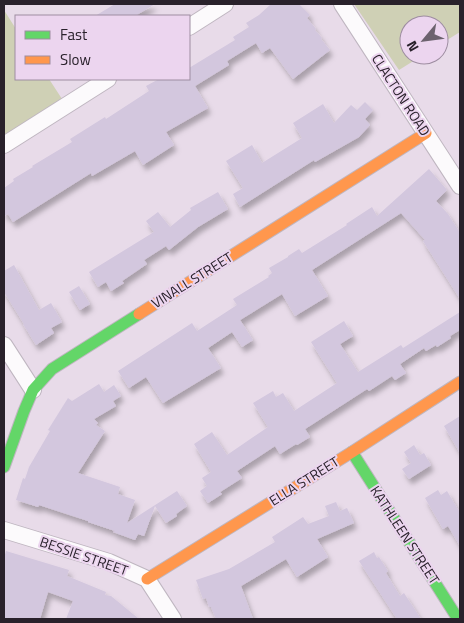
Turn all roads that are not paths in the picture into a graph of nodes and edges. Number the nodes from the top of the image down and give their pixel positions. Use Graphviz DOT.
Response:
graph roads {
  1 [pos="225,4"];
  2 [pos="342,4"];
  3 [pos="190,26"];
  4 [pos="106,80"];
  5 [pos="426,133"];
  6 [pos="4,145"];
  7 [pos="460,186"];
  8 [pos="4,345"];
  9 [pos="460,382"];
  10 [pos="33,390"];
  11 [pos="352,452"];
  12 [pos="4,467"];
  13 [pos="4,530"];
  14 [pos="147,579"];
  15 [pos="172,619"];
  16 [pos="458,619"];
  1 -- 3 [label="street"];
  2 -- 5 [label="street, CLACTON ROAD"];
  4 -- 6 [label="street"];
  5 -- 7 [label="street, CLACTON ROAD"];
  5 -- 10 [label="street, VINALL STREET"];
  8 -- 10 [label="street"];
  9 -- 11 [label="street, ELLA STREET"];
  10 -- 12 [label="street, VINALL STREET"];
  11 -- 14 [label="street, ELLA STREET"];
  11 -- 16 [label="street, KATHLEEN STREET"];
  13 -- 14 [label="street, BESSIE STREET"];
  14 -- 15 [label="street"];
}
